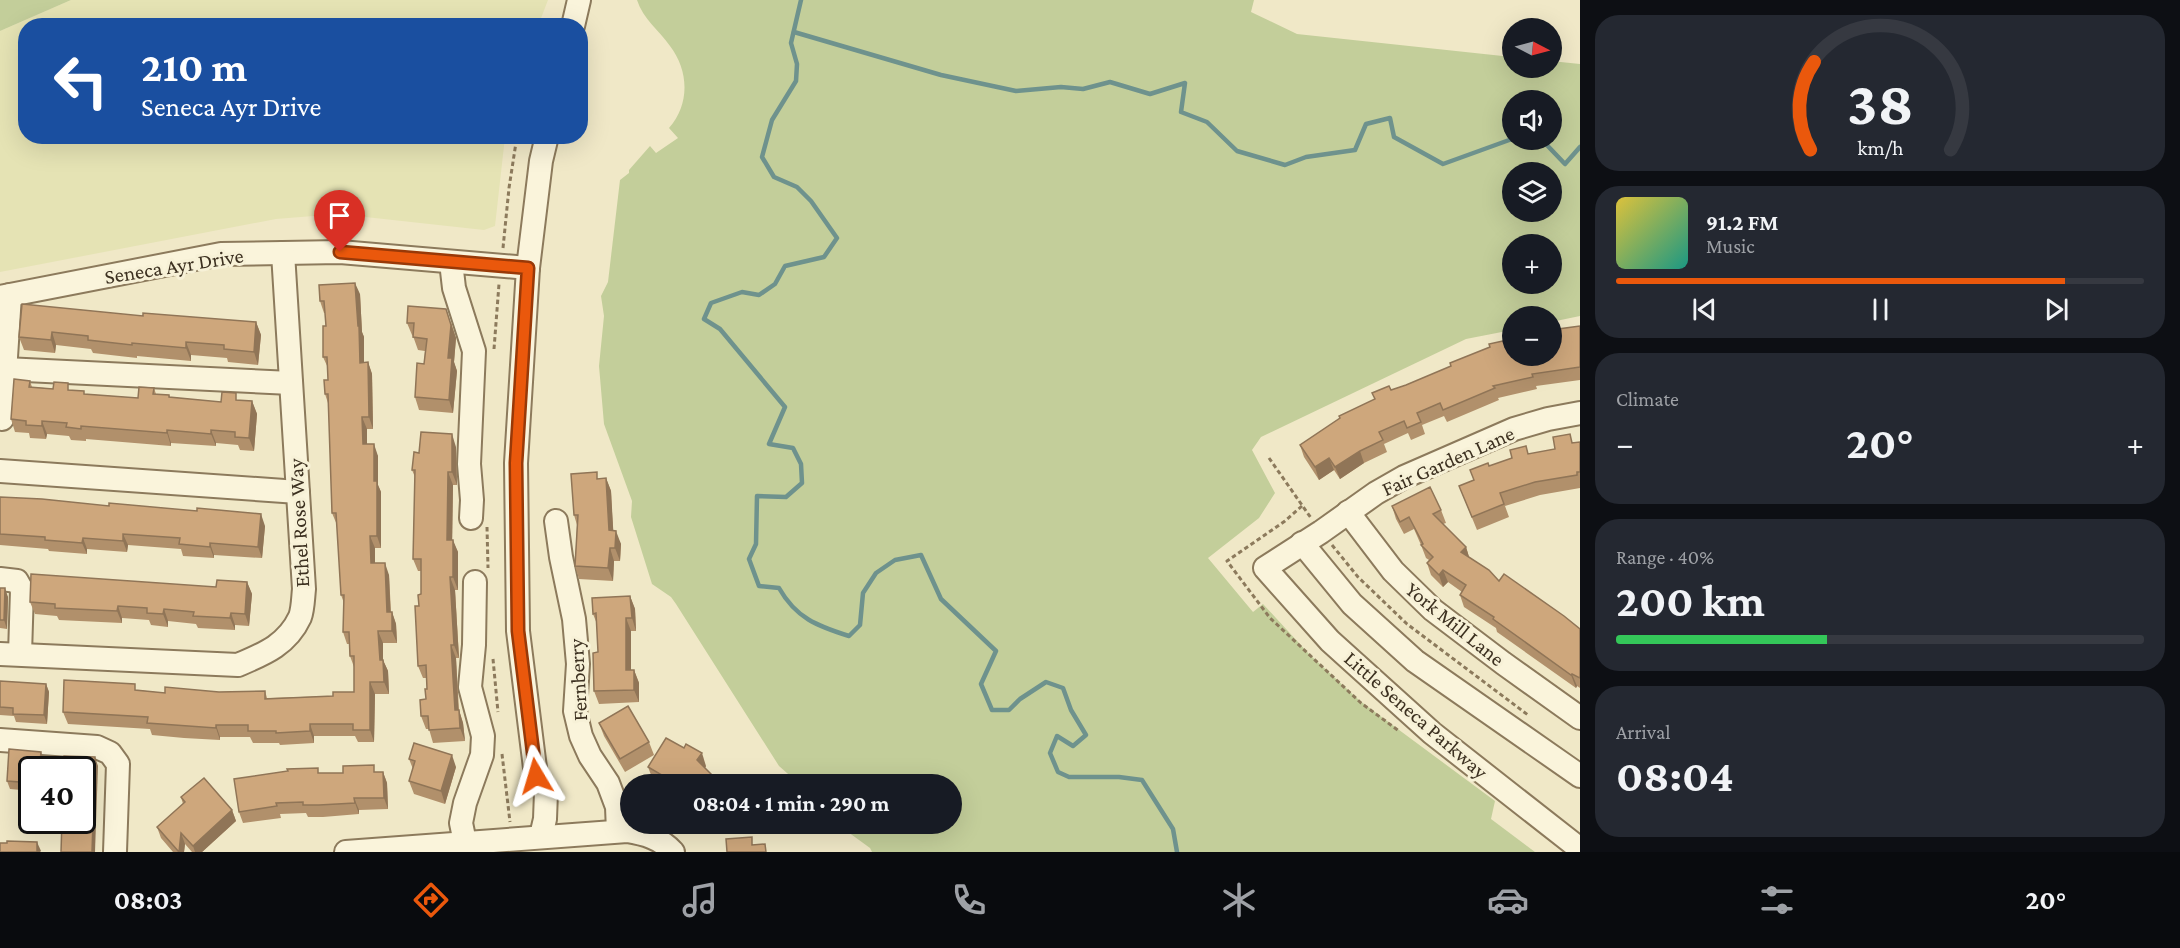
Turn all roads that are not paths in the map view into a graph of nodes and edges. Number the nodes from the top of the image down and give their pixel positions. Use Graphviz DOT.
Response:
graph roads {
  1 [pos="579,0"];
  2 [pos="575,18"];
  3 [pos="545,144"];
  4 [pos="283,253"];
  5 [pos="451,262"];
  6 [pos="528,268"];
  7 [pos="5,296"];
  8 [pos="5,369"];
  9 [pos="291,383"];
  10 [pos="1580,413"];
  11 [pos="2,419"];
  12 [pos="0,471"];
  13 [pos="298,492"];
  14 [pos="1348,512"];
  15 [pos="471,518"];
  16 [pos="556,521"];
  17 [pos="1302,543"];
  18 [pos="1265,568"];
  19 [pos="0,579"];
  20 [pos="475,582"];
  21 [pos="10,654"];
  22 [pos="1580,718"];
  23 [pos="0,740"];
  24 [pos="1580,776"];
  25 [pos="618,831"];
  26 [pos="542,844"];
  27 [pos="466,847"];
  28 [pos="1580,849"];
  29 [pos="115,852"];
  30 [pos="346,852"];
  31 [pos="673,852"];
  1 -- 2 [label="street"];
  3 -- 6 [label="street"];
  4 -- 5 [label="street, Seneca Ayr Drive"];
  4 -- 7 [label="street, Seneca Ayr Drive"];
  4 -- 9 [label="street, Ethel Rose Way"];
  5 -- 6 [label="street, Seneca Ayr Drive"];
  5 -- 15 [label="street"];
  6 -- 26 [label="street"];
  7 -- 8 [label="street"];
  8 -- 9 [label="street"];
  8 -- 11 [label="street"];
  9 -- 13 [label="street, Ethel Rose Way"];
  10 -- 14 [label="street, Fair Garden Lane"];
  12 -- 13 [label="street"];
  13 -- 21 [label="street, Ethel Rose Way"];
  14 -- 17 [label="street, Fair Garden Lane"];
  14 -- 22 [label="street, York Mill Lane"];
  16 -- 25 [label="street, Fernberry"];
  17 -- 18 [label="street, Fair Garden Lane"];
  17 -- 24 [label="street, Little Seneca Parkway"];
  18 -- 28 [label="street, Little Seneca Parkway"];
  19 -- 21 [label="street"];
  20 -- 27 [label="street"];
  23 -- 29 [label="street"];
  25 -- 26 [label="street"];
  25 -- 31 [label="street"];
  26 -- 27 [label="street"];
  27 -- 30 [label="street"];
}
